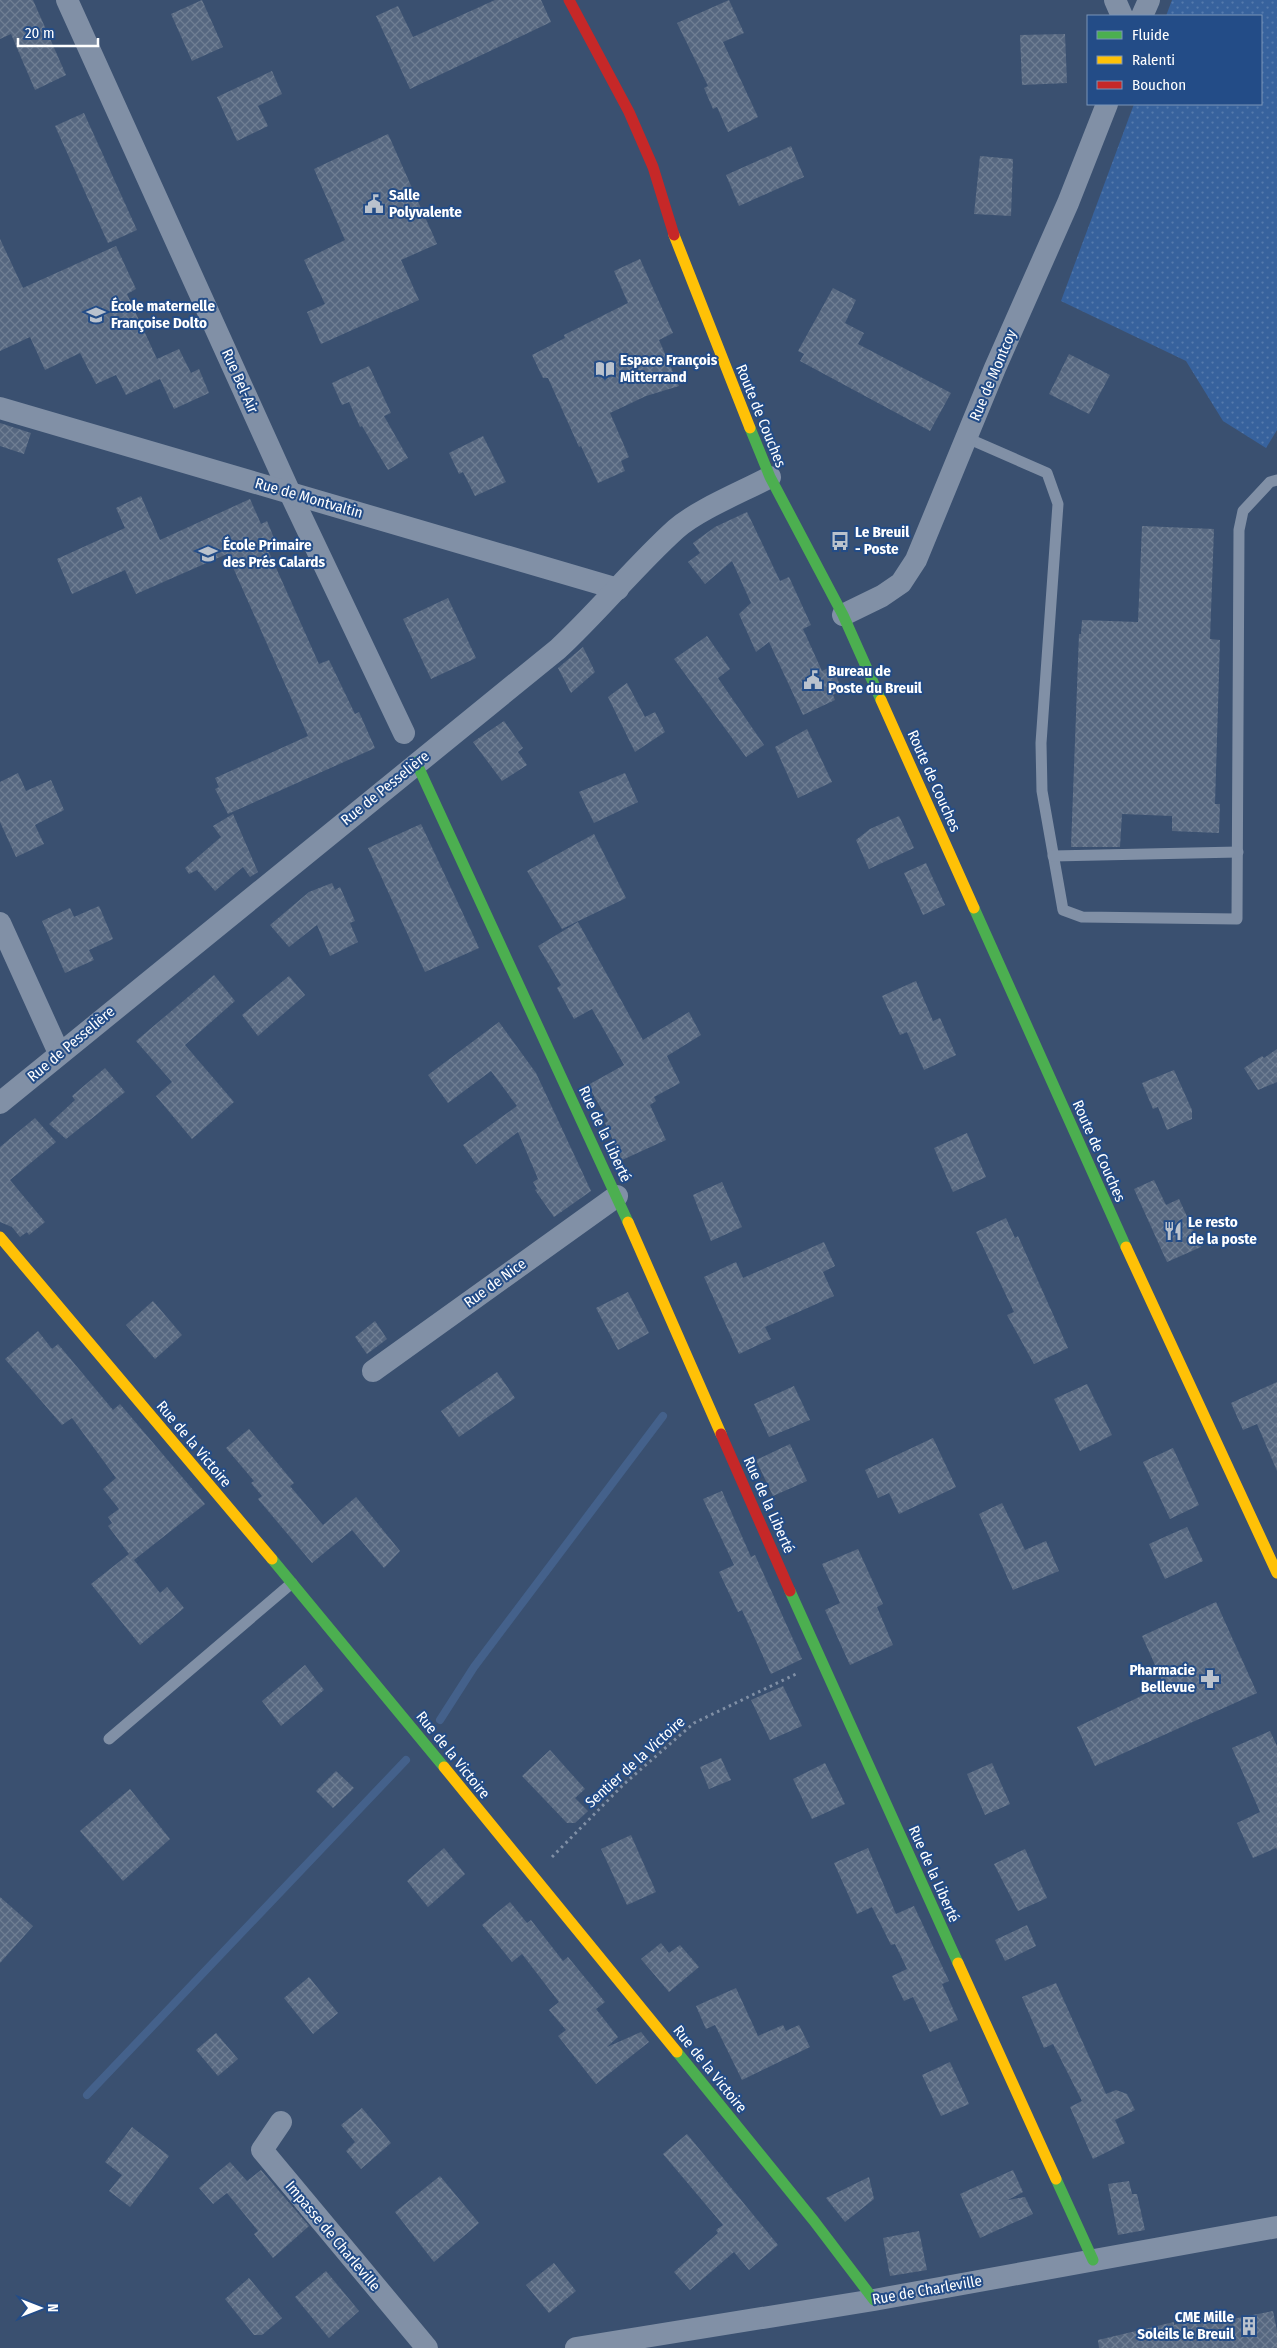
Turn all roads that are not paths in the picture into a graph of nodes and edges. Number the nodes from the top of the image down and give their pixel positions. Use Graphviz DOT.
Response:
graph roads {
  1 [pos="67,0"];
  2 [pos="570,0"];
  3 [pos="1115,0"];
  4 [pos="1149,0"];
  5 [pos="1122,15"];
  6 [pos="1142,15"];
  7 [pos="1108,105"];
  8 [pos="0,408"];
  9 [pos="967,438"];
  10 [pos="770,477"];
  11 [pos="1277,480"];
  12 [pos="290,492"];
  13 [pos="618,589"];
  14 [pos="843,615"];
  15 [pos="404,733"];
  16 [pos="416,762"];
  17 [pos="1238,852"];
  18 [pos="1053,856"];
  19 [pos="0,923"];
  20 [pos="59,1053"];
  21 [pos="0,1103"];
  22 [pos="617,1196"];
  23 [pos="0,1237"];
  24 [pos="373,1371"];
  25 [pos="1277,1573"];
  26 [pos="292,1583"];
  27 [pos="109,1739"];
  28 [pos="281,2122"];
  29 [pos="1277,2226"];
  30 [pos="1092,2260"];
  31 [pos="874,2300"];
  32 [pos="427,2348"];
  33 [pos="576,2348"];
  1 -- 12 [label="street, Rue Bel-Air"];
  2 -- 10 [label="street, Route de Couches"];
  3 -- 5 [label="street"];
  4 -- 6 [label="street"];
  7 -- 9 [label="street, Rue de Montcoy"];
  8 -- 12 [label="street, Rue de Montvaltin"];
  9 -- 14 [label="street, Rue de Montcoy"];
  9 -- 18 [label="lane"];
  10 -- 13 [label="street, Rue de Pesselière"];
  10 -- 14 [label="street, Route de Couches"];
  11 -- 17 [label="lane"];
  12 -- 13 [label="street, Rue de Montvaltin"];
  12 -- 15 [label="street, Rue Bel-Air"];
  13 -- 16 [label="street, Rue de Pesselière"];
  14 -- 25 [label="street, Route de Couches"];
  16 -- 20 [label="street, Rue de Pesselière"];
  16 -- 22 [label="street, Rue de la Liberté"];
  17 -- 18 [label="lane"];
  17 -- 18 [label="lane"];
  19 -- 20 [label="street"];
  20 -- 21 [label="street, Rue de Pesselière"];
  22 -- 24 [label="street, Rue de Nice"];
  22 -- 30 [label="street, Rue de la Liberté"];
  23 -- 26 [label="street, Rue de la Victoire"];
  26 -- 27 [label="lane"];
  26 -- 31 [label="street, Rue de la Victoire"];
  28 -- 32 [label="street, Impasse de Charleville"];
  29 -- 30 [label="street, Rue de Charleville"];
  30 -- 31 [label="street, Rue de Charleville"];
  31 -- 33 [label="street, Rue de Charleville"];
}
